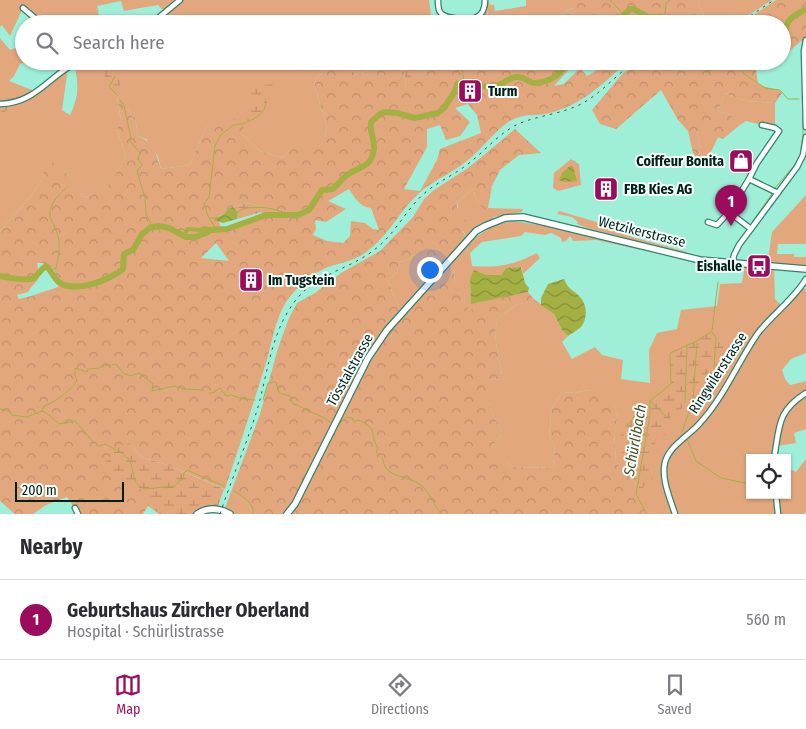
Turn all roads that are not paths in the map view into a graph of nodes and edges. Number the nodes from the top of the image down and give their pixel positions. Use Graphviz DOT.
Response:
graph roads {
  1 [pos="180,0"];
  2 [pos="438,0"];
  3 [pos="485,0"];
  4 [pos="23,8"];
  5 [pos="31,15"];
  6 [pos="162,15"];
  7 [pos="443,15"];
  8 [pos="481,15"];
  9 [pos="806,40"];
  10 [pos="65,70"];
  11 [pos="0,104"];
  12 [pos="762,125"];
  13 [pos="806,127"];
  14 [pos="806,137"];
  15 [pos="749,179"];
  16 [pos="778,193"];
  17 [pos="729,212"];
  18 [pos="708,222"];
  19 [pos="751,229"];
  20 [pos="476,231"];
  21 [pos="732,264"];
  22 [pos="806,269"];
  23 [pos="806,279"];
  24 [pos="806,393"];
  25 [pos="775,454"];
  26 [pos="776,499"];
  27 [pos="75,508"];
  28 [pos="78,514"];
  29 [pos="197,514"];
  30 [pos="230,514"];
  31 [pos="287,514"];
  32 [pos="675,514"];
  33 [pos="778,514"];
  1 -- 6 [label="street"];
  2 -- 7 [label="street"];
  3 -- 8 [label="street"];
  4 -- 5 [label="street"];
  9 -- 13 [label="street"];
  10 -- 11 [label="street"];
  12 -- 15 [label="street"];
  14 -- 16 [label="street"];
  15 -- 16 [label="street"];
  15 -- 17 [label="street"];
  16 -- 19 [label="street"];
  17 -- 18 [label="street"];
  17 -- 19 [label="street"];
  19 -- 21 [label="street"];
  20 -- 21 [label="main road, Wetzikerstrasse"];
  20 -- 31 [label="main road, Tösstalstrasse"];
  21 -- 22 [label="main road, Wetzikerstrasse"];
  23 -- 32 [label="street, Ringwilerstrasse"];
  24 -- 25 [label="street"];
  26 -- 33 [label="street"];
  27 -- 28 [label="street"];
  29 -- 30 [label="main road"];
}
